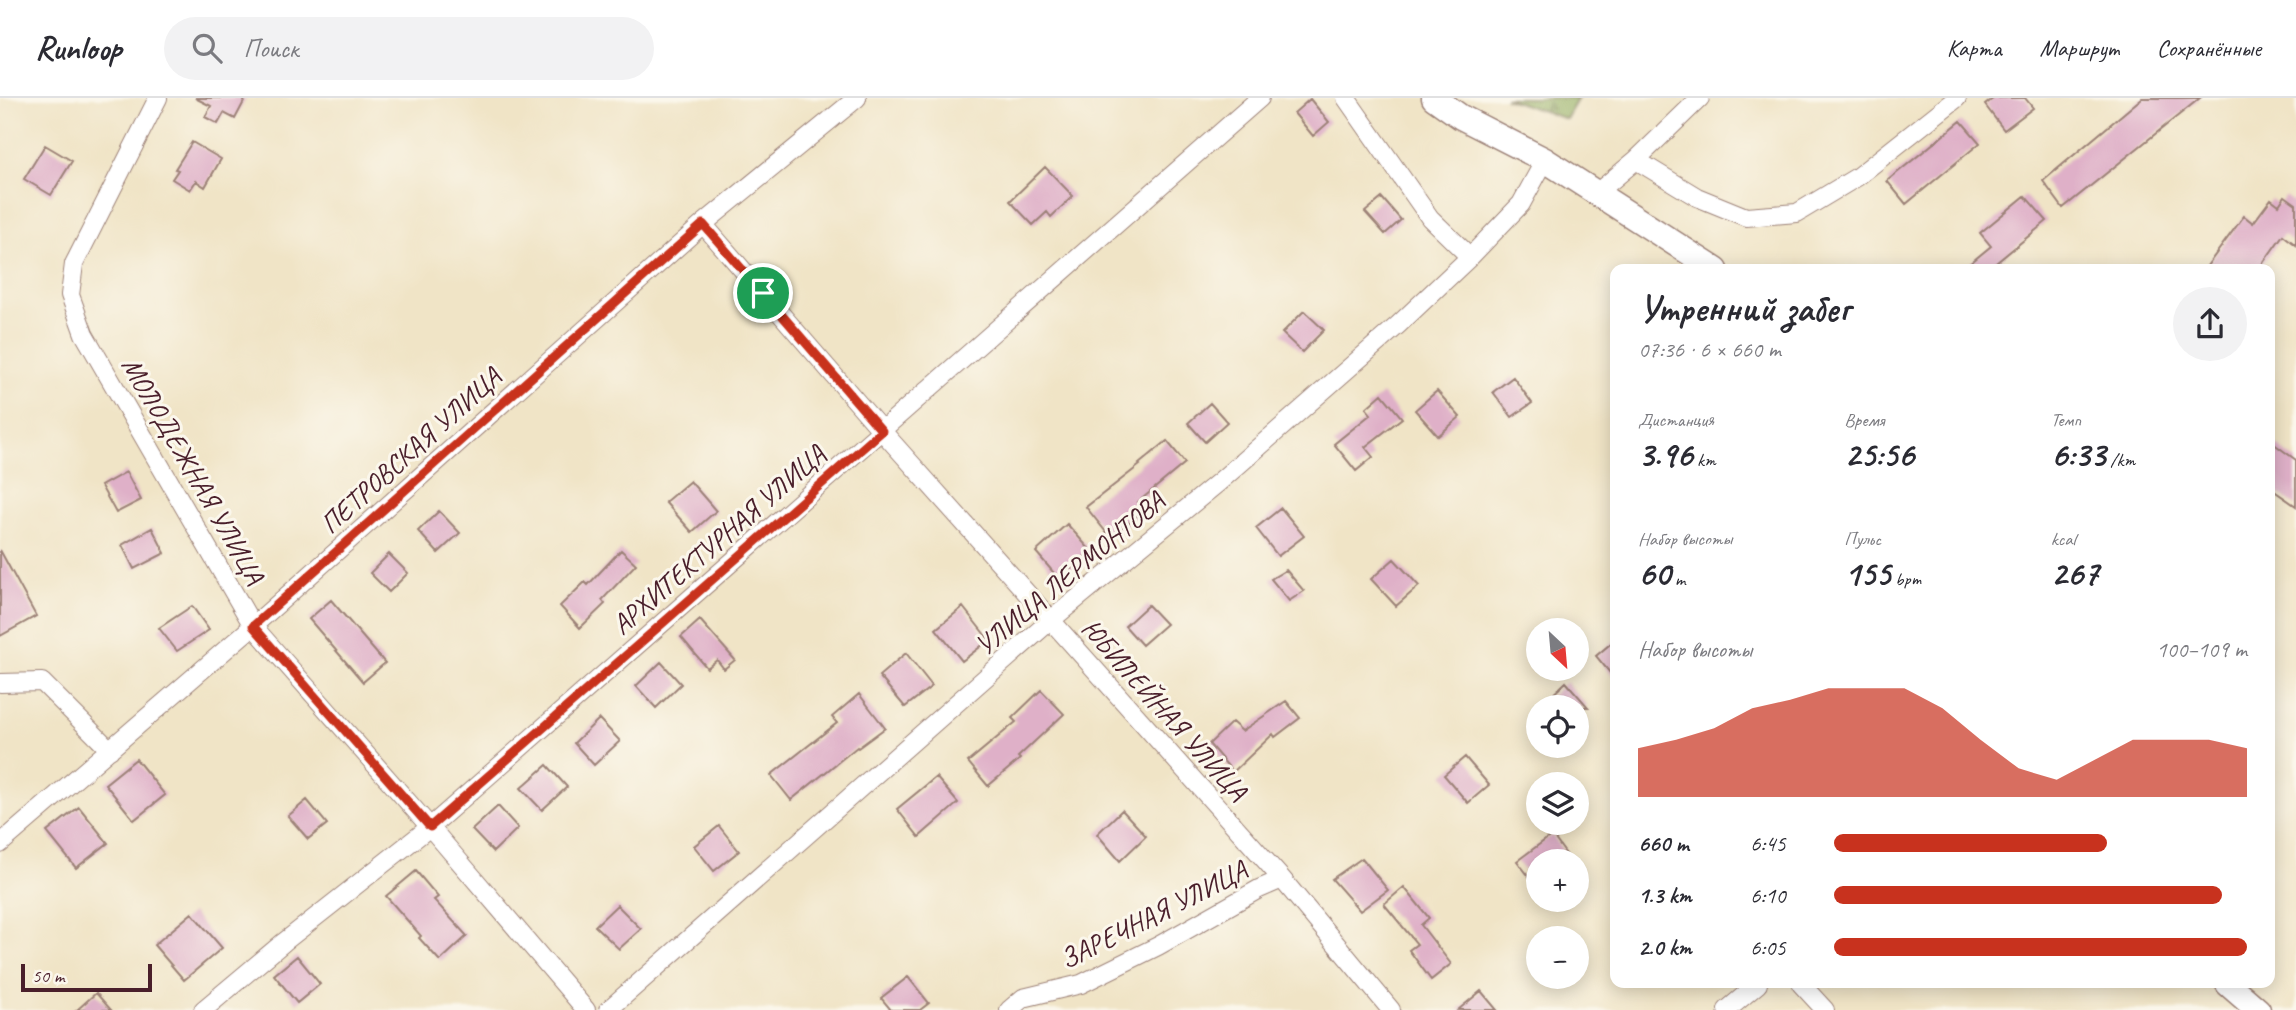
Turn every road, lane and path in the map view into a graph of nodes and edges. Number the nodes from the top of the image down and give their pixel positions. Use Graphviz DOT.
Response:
graph roads {
  1 [pos="159,98"];
  2 [pos="857,98"];
  3 [pos="1260,98"];
  4 [pos="1346,98"];
  5 [pos="1434,98"];
  6 [pos="1700,98"];
  7 [pos="1957,98"];
  8 [pos="1545,160"];
  9 [pos="1636,160"];
  10 [pos="1598,192"];
  11 [pos="703,224"];
  12 [pos="1470,257"];
  13 [pos="1707,264"];
  14 [pos="882,431"];
  15 [pos="1051,620"];
  16 [pos="253,626"];
  17 [pos="0,682"];
  18 [pos="110,750"];
  19 [pos="430,827"];
  20 [pos="0,844"];
  21 [pos="1282,879"];
  22 [pos="1753,988"];
  23 [pos="1805,988"];
  24 [pos="2233,988"];
  25 [pos="203,1010"];
  26 [pos="586,1010"];
  27 [pos="607,1010"];
  28 [pos="1009,1010"];
  29 [pos="1391,1010"];
  30 [pos="1727,1010"];
  31 [pos="1825,1010"];
  32 [pos="2258,1010"];
  1 -- 16 [label="street, МОЛОДЕЖНАЯ УЛИЦА"];
  2 -- 11 [label="street, ПЕТРОВСКАЯ УЛИЦА"];
  3 -- 14 [label="street, АРХИТЕКТУРНАЯ УЛИЦА"];
  4 -- 12 [label="street"];
  5 -- 8 [label="street"];
  6 -- 9 [label="street"];
  7 -- 9 [label="street"];
  8 -- 10 [label="street"];
  8 -- 12 [label="street, УЛИЦА ЛЕРМОНТОВА"];
  9 -- 10 [label="street"];
  10 -- 13 [label="street"];
  11 -- 14 [label="street, ЮБИЛЕЙНАЯ УЛИЦА"];
  11 -- 16 [label="street, ПЕТРОВСКАЯ УЛИЦА"];
  12 -- 15 [label="street, УЛИЦА ЛЕРМОНТОВА"];
  14 -- 15 [label="street, ЮБИЛЕЙНАЯ УЛИЦА"];
  14 -- 19 [label="street, АРХИТЕКТУРНАЯ УЛИЦА"];
  15 -- 21 [label="street, ЮБИЛЕЙНАЯ УЛИЦА"];
  15 -- 27 [label="street, УЛИЦА ЛЕРМОНТОВА"];
  16 -- 18 [label="street, ПЕТРОВСКАЯ УЛИЦА"];
  16 -- 19 [label="street, МОЛОДЕЖНАЯ УЛИЦА"];
  17 -- 18 [label="street"];
  18 -- 20 [label="street, ПЕТРОВСКАЯ УЛИЦА"];
  19 -- 25 [label="street, АРХИТЕКТУРНАЯ УЛИЦА"];
  19 -- 26 [label="street, МОЛОДЕЖНАЯ УЛИЦА"];
  21 -- 28 [label="street, ЗАРЕЧНАЯ УЛИЦА"];
  21 -- 29 [label="street, ЮБИЛЕЙНАЯ УЛИЦА"];
  22 -- 30 [label="street"];
  23 -- 31 [label="street"];
  24 -- 32 [label="street"];
}
